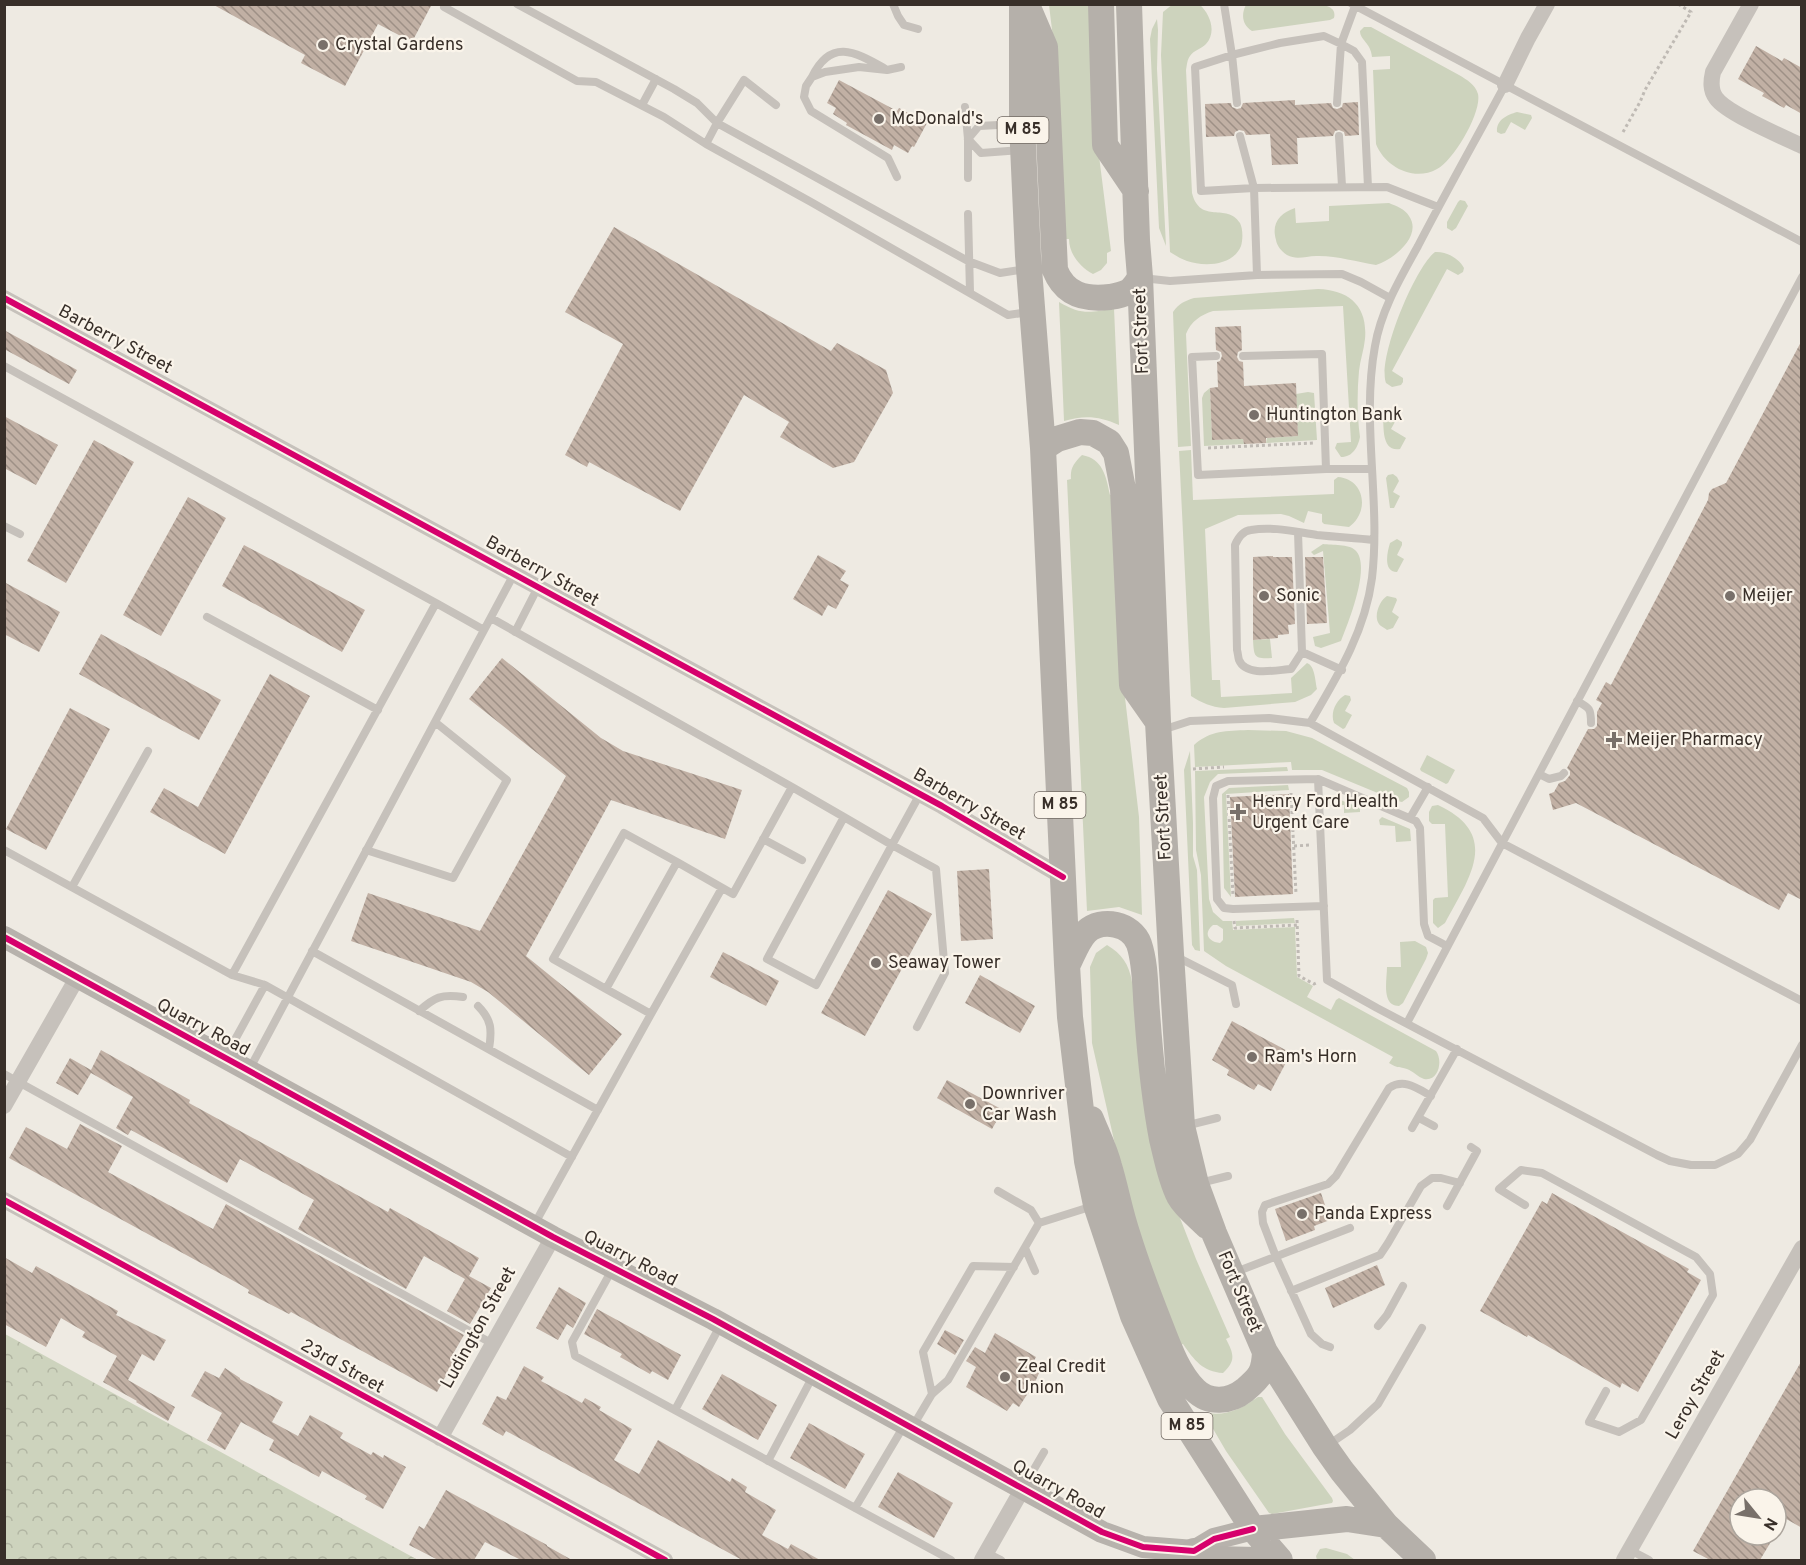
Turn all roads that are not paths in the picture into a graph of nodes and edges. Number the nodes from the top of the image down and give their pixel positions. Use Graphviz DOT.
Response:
graph roads {
  1 [pos="517,4"];
  2 [pos="893,4"];
  3 [pos="1023,4"];
  4 [pos="1027,4"];
  5 [pos="1101,4"];
  6 [pos="1129,4"];
  7 [pos="1224,4"];
  8 [pos="1547,4"];
  9 [pos="1751,4"];
  10 [pos="1354,5"];
  11 [pos="444,7"];
  12 [pos="918,29"];
  13 [pos="1341,44"];
  14 [pos="1232,55"];
  15 [pos="902,68"];
  16 [pos="887,70"];
  17 [pos="812,77"];
  18 [pos="656,80"];
  19 [pos="1505,85"];
  20 [pos="1237,103"];
  21 [pos="1337,103"];
  22 [pos="642,105"];
  23 [pos="776,105"];
  24 [pos="965,107"];
  25 [pos="717,123"];
  26 [pos="1022,124"];
  27 [pos="1240,135"];
  28 [pos="1339,136"];
  29 [pos="968,139"];
  30 [pos="706,144"];
  31 [pos="1802,146"];
  32 [pos="1024,150"];
  33 [pos="897,177"];
  34 [pos="968,178"];
  35 [pos="1342,186"];
  36 [pos="1368,187"];
  37 [pos="1254,188"];
  38 [pos="1136,191"];
  39 [pos="1438,207"];
  40 [pos="968,214"];
  41 [pos="1802,242"];
  42 [pos="968,261"];
  43 [pos="1029,268"];
  44 [pos="1257,275"];
  45 [pos="1140,277"];
  46 [pos="1802,277"];
  47 [pos="970,292"];
  48 [pos="4,298"];
  49 [pos="1390,298"];
  50 [pos="1033,312"];
  51 [pos="1216,356"];
  52 [pos="1243,356"];
  53 [pos="4,366"];
  54 [pos="1043,448"];
  55 [pos="1326,469"];
  56 [pos="1371,469"];
  57 [pos="4,526"];
  58 [pos="1298,532"];
  59 [pos="20,534"];
  60 [pos="1374,540"];
  61 [pos="514,574"];
  62 [pos="538,587"];
  63 [pos="436,603"];
  64 [pos="207,617"];
  65 [pos="491,618"];
  66 [pos="484,630"];
  67 [pos="515,632"];
  68 [pos="1302,652"];
  69 [pos="1342,670"];
  70 [pos="1577,701"];
  71 [pos="378,710"];
  72 [pos="435,722"];
  73 [pos="1310,723"];
  74 [pos="1591,723"];
  75 [pos="1159,726"];
  76 [pos="148,752"];
  77 [pos="1564,773"];
  78 [pos="1539,774"];
  79 [pos="1318,779"];
  80 [pos="792,787"];
  81 [pos="1428,787"];
  82 [pos="920,794"];
  83 [pos="844,817"];
  84 [pos="1410,818"];
  85 [pos="764,839"];
  86 [pos="1502,843"];
  87 [pos="892,844"];
  88 [pos="4,850"];
  89 [pos="366,850"];
  90 [pos="802,860"];
  91 [pos="677,862"];
  92 [pos="1063,877"];
  93 [pos="72,887"];
  94 [pos="722,888"];
  95 [pos="1324,906"];
  96 [pos="4,937"];
  97 [pos="1447,946"];
  98 [pos="312,951"];
  99 [pos="1171,954"];
  100 [pos="1067,964"];
  101 [pos="232,975"];
  102 [pos="77,978"];
  103 [pos="265,986"];
  104 [pos="606,989"];
  105 [pos="463,997"];
  106 [pos="288,998"];
  107 [pos="1802,1000"];
  108 [pos="1236,1004"];
  109 [pos="478,1006"];
  110 [pos="419,1011"];
  111 [pos="651,1014"];
  112 [pos="1407,1023"];
  113 [pos="917,1027"];
  114 [pos="1802,1045"];
  115 [pos="489,1049"];
  116 [pos="1457,1049"];
  117 [pos="225,1057"];
  118 [pos="249,1070"];
  119 [pos="11,1078"];
  120 [pos="1079,1088"];
  121 [pos="1431,1096"];
  122 [pos="4,1106"];
  123 [pos="598,1110"];
  124 [pos="1217,1118"];
  125 [pos="1419,1118"];
  126 [pos="1182,1126"];
  127 [pos="1434,1126"];
  128 [pos="1413,1128"];
  129 [pos="1471,1147"];
  130 [pos="572,1157"];
  131 [pos="1228,1176"];
  132 [pos="1460,1183"];
  133 [pos="1196,1184"];
  134 [pos="998,1191"];
  135 [pos="4,1200"];
  136 [pos="1525,1204"];
  137 [pos="1096,1205"];
  138 [pos="1447,1206"];
  139 [pos="1039,1223"];
  140 [pos="1350,1228"];
  141 [pos="543,1231"];
  142 [pos="1214,1233"];
  143 [pos="1025,1248"];
  144 [pos="1802,1248"];
  145 [pos="1276,1257"];
  146 [pos="1014,1267"];
  147 [pos="613,1268"];
  148 [pos="1035,1271"];
  149 [pos="1231,1274"];
  150 [pos="1795,1276"];
  151 [pos="1403,1286"];
  152 [pos="1291,1291"];
  153 [pos="721,1323"];
  154 [pos="1378,1326"];
  155 [pos="1422,1328"];
  156 [pos="493,1344"];
  157 [pos="1330,1347"];
  158 [pos="1265,1352"];
  159 [pos="814,1374"];
  160 [pos="1606,1391"];
  161 [pos="932,1394"];
  162 [pos="675,1410"];
  163 [pos="909,1426"];
  164 [pos="440,1438"];
  165 [pos="1325,1447"];
  166 [pos="1044,1452"];
  167 [pos="768,1461"];
  168 [pos="1023,1488"];
  169 [pos="855,1508"];
  170 [pos="1386,1525"];
  171 [pos="1253,1529"];
  172 [pos="1180,1554"];
  173 [pos="1627,1555"];
  174 [pos="990,1558"];
  175 [pos="665,1560"];
  176 [pos="951,1560"];
  177 [pos="1257,1560"];
  178 [pos="1280,1560"];
  179 [pos="1423,1560"];
  180 [pos="1649,1560"];
  1 -- 18 [label="lane"];
  2 -- 12 [label="lane"];
  3 -- 26 [label="main road, M 85"];
  4 -- 45 [label="main road"];
  5 -- 38 [label="main road"];
  6 -- 38 [label="main road, Fort Street"];
  7 -- 14 [label="lane"];
  8 -- 19 [label="street"];
  9 -- 31 [label="street"];
  10 -- 13 [label="lane"];
  10 -- 19 [label="lane"];
  11 -- 22 [label="lane"];
  13 -- 14 [label="lane"];
  13 -- 21 [label="lane"];
  13 -- 36 [label="lane"];
  14 -- 20 [label="lane"];
  14 -- 37 [label="lane"];
  15 -- 16 [label="lane"];
  16 -- 17 [label="lane"];
  16 -- 17 [label="lane"];
  17 -- 33 [label="lane"];
  18 -- 22 [label="lane"];
  18 -- 25 [label="lane"];
  19 -- 39 [label="lane"];
  19 -- 41 [label="lane"];
  22 -- 30 [label="lane"];
  23 -- 25 [label="lane"];
  24 -- 29 [label="lane"];
  25 -- 30 [label="lane"];
  25 -- 42 [label="lane"];
  26 -- 29 [label="lane"];
  26 -- 32 [label="main road, M 85"];
  27 -- 37 [label="lane"];
  28 -- 35 [label="lane"];
  29 -- 32 [label="lane"];
  29 -- 34 [label="lane"];
  30 -- 47 [label="lane"];
  32 -- 43 [label="main road, M 85"];
  35 -- 36 [label="lane"];
  35 -- 37 [label="lane"];
  36 -- 39 [label="lane"];
  37 -- 44 [label="lane"];
  38 -- 45 [label="main road, Fort Street"];
  39 -- 49 [label="lane"];
  40 -- 42 [label="lane"];
  42 -- 43 [label="lane"];
  42 -- 47 [label="lane"];
  43 -- 50 [label="main road, M 85"];
  44 -- 45 [label="lane"];
  44 -- 49 [label="lane"];
  45 -- 75 [label="main road, Fort Street"];
  46 -- 70 [label="lane"];
  47 -- 50 [label="lane"];
  48 -- 61 [label="street, Barberry Street"];
  49 -- 56 [label="lane"];
  50 -- 54 [label="main road, M 85"];
  51 -- 55 [label="lane"];
  52 -- 55 [label="lane"];
  53 -- 63 [label="lane"];
  54 -- 75 [label="main road"];
  54 -- 92 [label="main road, M 85"];
  55 -- 56 [label="lane"];
  56 -- 60 [label="lane"];
  57 -- 59 [label="lane"];
  58 -- 60 [label="lane"];
  58 -- 68 [label="lane"];
  58 -- 68 [label="lane"];
  60 -- 69 [label="lane"];
  61 -- 62 [label="street, Barberry Street"];
  61 -- 65 [label="lane"];
  62 -- 67 [label="lane"];
  62 -- 82 [label="street, Barberry Street"];
  63 -- 66 [label="lane"];
  63 -- 71 [label="lane"];
  64 -- 71 [label="lane"];
  65 -- 66 [label="lane"];
  65 -- 67 [label="lane"];
  66 -- 72 [label="lane"];
  67 -- 80 [label="lane"];
  68 -- 69 [label="lane"];
  69 -- 73 [label="lane"];
  70 -- 74 [label="lane"];
  70 -- 78 [label="lane"];
  71 -- 101 [label="lane"];
  72 -- 89 [label="lane"];
  72 -- 89 [label="lane"];
  73 -- 75 [label="lane"];
  73 -- 81 [label="lane"];
  75 -- 99 [label="main road, Fort Street"];
  76 -- 93 [label="lane"];
  77 -- 78 [label="lane"];
  78 -- 86 [label="lane"];
  79 -- 84 [label="lane"];
  79 -- 95 [label="lane"];
  79 -- 95 [label="lane"];
  80 -- 83 [label="lane"];
  80 -- 85 [label="lane"];
  81 -- 84 [label="lane"];
  81 -- 86 [label="lane"];
  82 -- 87 [label="lane"];
  82 -- 92 [label="street, Barberry Street"];
  83 -- 87 [label="lane"];
  83 -- 87 [label="lane"];
  84 -- 97 [label="lane"];
  85 -- 90 [label="lane"];
  85 -- 94 [label="lane"];
  86 -- 97 [label="lane"];
  86 -- 107 [label="lane"];
  87 -- 113 [label="lane"];
  88 -- 93 [label="lane"];
  89 -- 98 [label="lane"];
  91 -- 94 [label="lane"];
  91 -- 104 [label="lane"];
  91 -- 104 [label="lane"];
  92 -- 100 [label="main road, M 85"];
  93 -- 101 [label="lane"];
  94 -- 111 [label="lane"];
  95 -- 112 [label="lane"];
  96 -- 102 [label="street, Quarry Road"];
  97 -- 112 [label="lane"];
  98 -- 106 [label="lane"];
  98 -- 110 [label="lane"];
  99 -- 108 [label="lane"];
  99 -- 126 [label="main road, Fort Street"];
  100 -- 120 [label="main road, M 85"];
  100 -- 142 [label="main road"];
  101 -- 103 [label="lane"];
  102 -- 117 [label="street, Quarry Road"];
  102 -- 119 [label="street"];
  103 -- 106 [label="lane"];
  103 -- 117 [label="lane"];
  104 -- 111 [label="lane"];
  105 -- 110 [label="lane"];
  106 -- 118 [label="lane"];
  106 -- 130 [label="lane"];
  109 -- 115 [label="lane"];
  110 -- 115 [label="lane"];
  111 -- 123 [label="lane"];
  112 -- 116 [label="lane"];
  114 -- 116 [label="lane"];
  115 -- 123 [label="lane"];
  116 -- 121 [label="lane"];
  117 -- 118 [label="street, Quarry Road"];
  118 -- 141 [label="street, Quarry Road"];
  119 -- 122 [label="street"];
  119 -- 156 [label="lane"];
  120 -- 137 [label="main road, M 85"];
  120 -- 158 [label="main road"];
  121 -- 125 [label="lane"];
  121 -- 145 [label="lane"];
  123 -- 130 [label="lane"];
  124 -- 126 [label="lane"];
  125 -- 127 [label="lane"];
  125 -- 128 [label="lane"];
  126 -- 133 [label="main road, Fort Street"];
  129 -- 132 [label="lane"];
  130 -- 141 [label="lane"];
  131 -- 133 [label="lane"];
  132 -- 138 [label="lane"];
  132 -- 152 [label="lane"];
  133 -- 142 [label="main road, Fort Street"];
  134 -- 139 [label="lane"];
  135 -- 164 [label="street, 23rd Street"];
  136 -- 160 [label="lane"];
  137 -- 139 [label="lane"];
  137 -- 171 [label="main road, M 85"];
  139 -- 143 [label="lane"];
  140 -- 145 [label="lane"];
  141 -- 147 [label="street, Quarry Road"];
  141 -- 156 [label="street, Ludington Street"];
  142 -- 149 [label="main road, Fort Street"];
  143 -- 146 [label="lane"];
  143 -- 148 [label="lane"];
  144 -- 150 [label="street, Leroy Street"];
  145 -- 149 [label="lane"];
  145 -- 152 [label="lane"];
  146 -- 161 [label="lane"];
  146 -- 161 [label="lane"];
  147 -- 153 [label="street, Quarry Road"];
  147 -- 162 [label="lane"];
  149 -- 158 [label="main road, Fort Street"];
  150 -- 173 [label="street, Leroy Street"];
  151 -- 154 [label="lane"];
  152 -- 157 [label="lane"];
  153 -- 159 [label="street, Quarry Road"];
  153 -- 162 [label="lane"];
  155 -- 165 [label="lane"];
  156 -- 164 [label="street, Ludington Street"];
  158 -- 165 [label="main road, Fort Street"];
  159 -- 163 [label="street, Quarry Road"];
  159 -- 167 [label="lane"];
  161 -- 163 [label="lane"];
  162 -- 167 [label="lane"];
  163 -- 168 [label="street, Quarry Road"];
  163 -- 169 [label="lane"];
  164 -- 175 [label="street, 23rd Street"];
  165 -- 170 [label="main road, Fort Street"];
  166 -- 168 [label="lane"];
  167 -- 169 [label="lane"];
  168 -- 172 [label="street, Quarry Road"];
  168 -- 174 [label="street"];
  169 -- 176 [label="lane"];
  170 -- 171 [label="main road"];
  170 -- 179 [label="main road, Fort Street"];
  171 -- 172 [label="street"];
  171 -- 178 [label="main road, M 85"];
  172 -- 177 [label="main road"];
  173 -- 180 [label="lane"];
}
